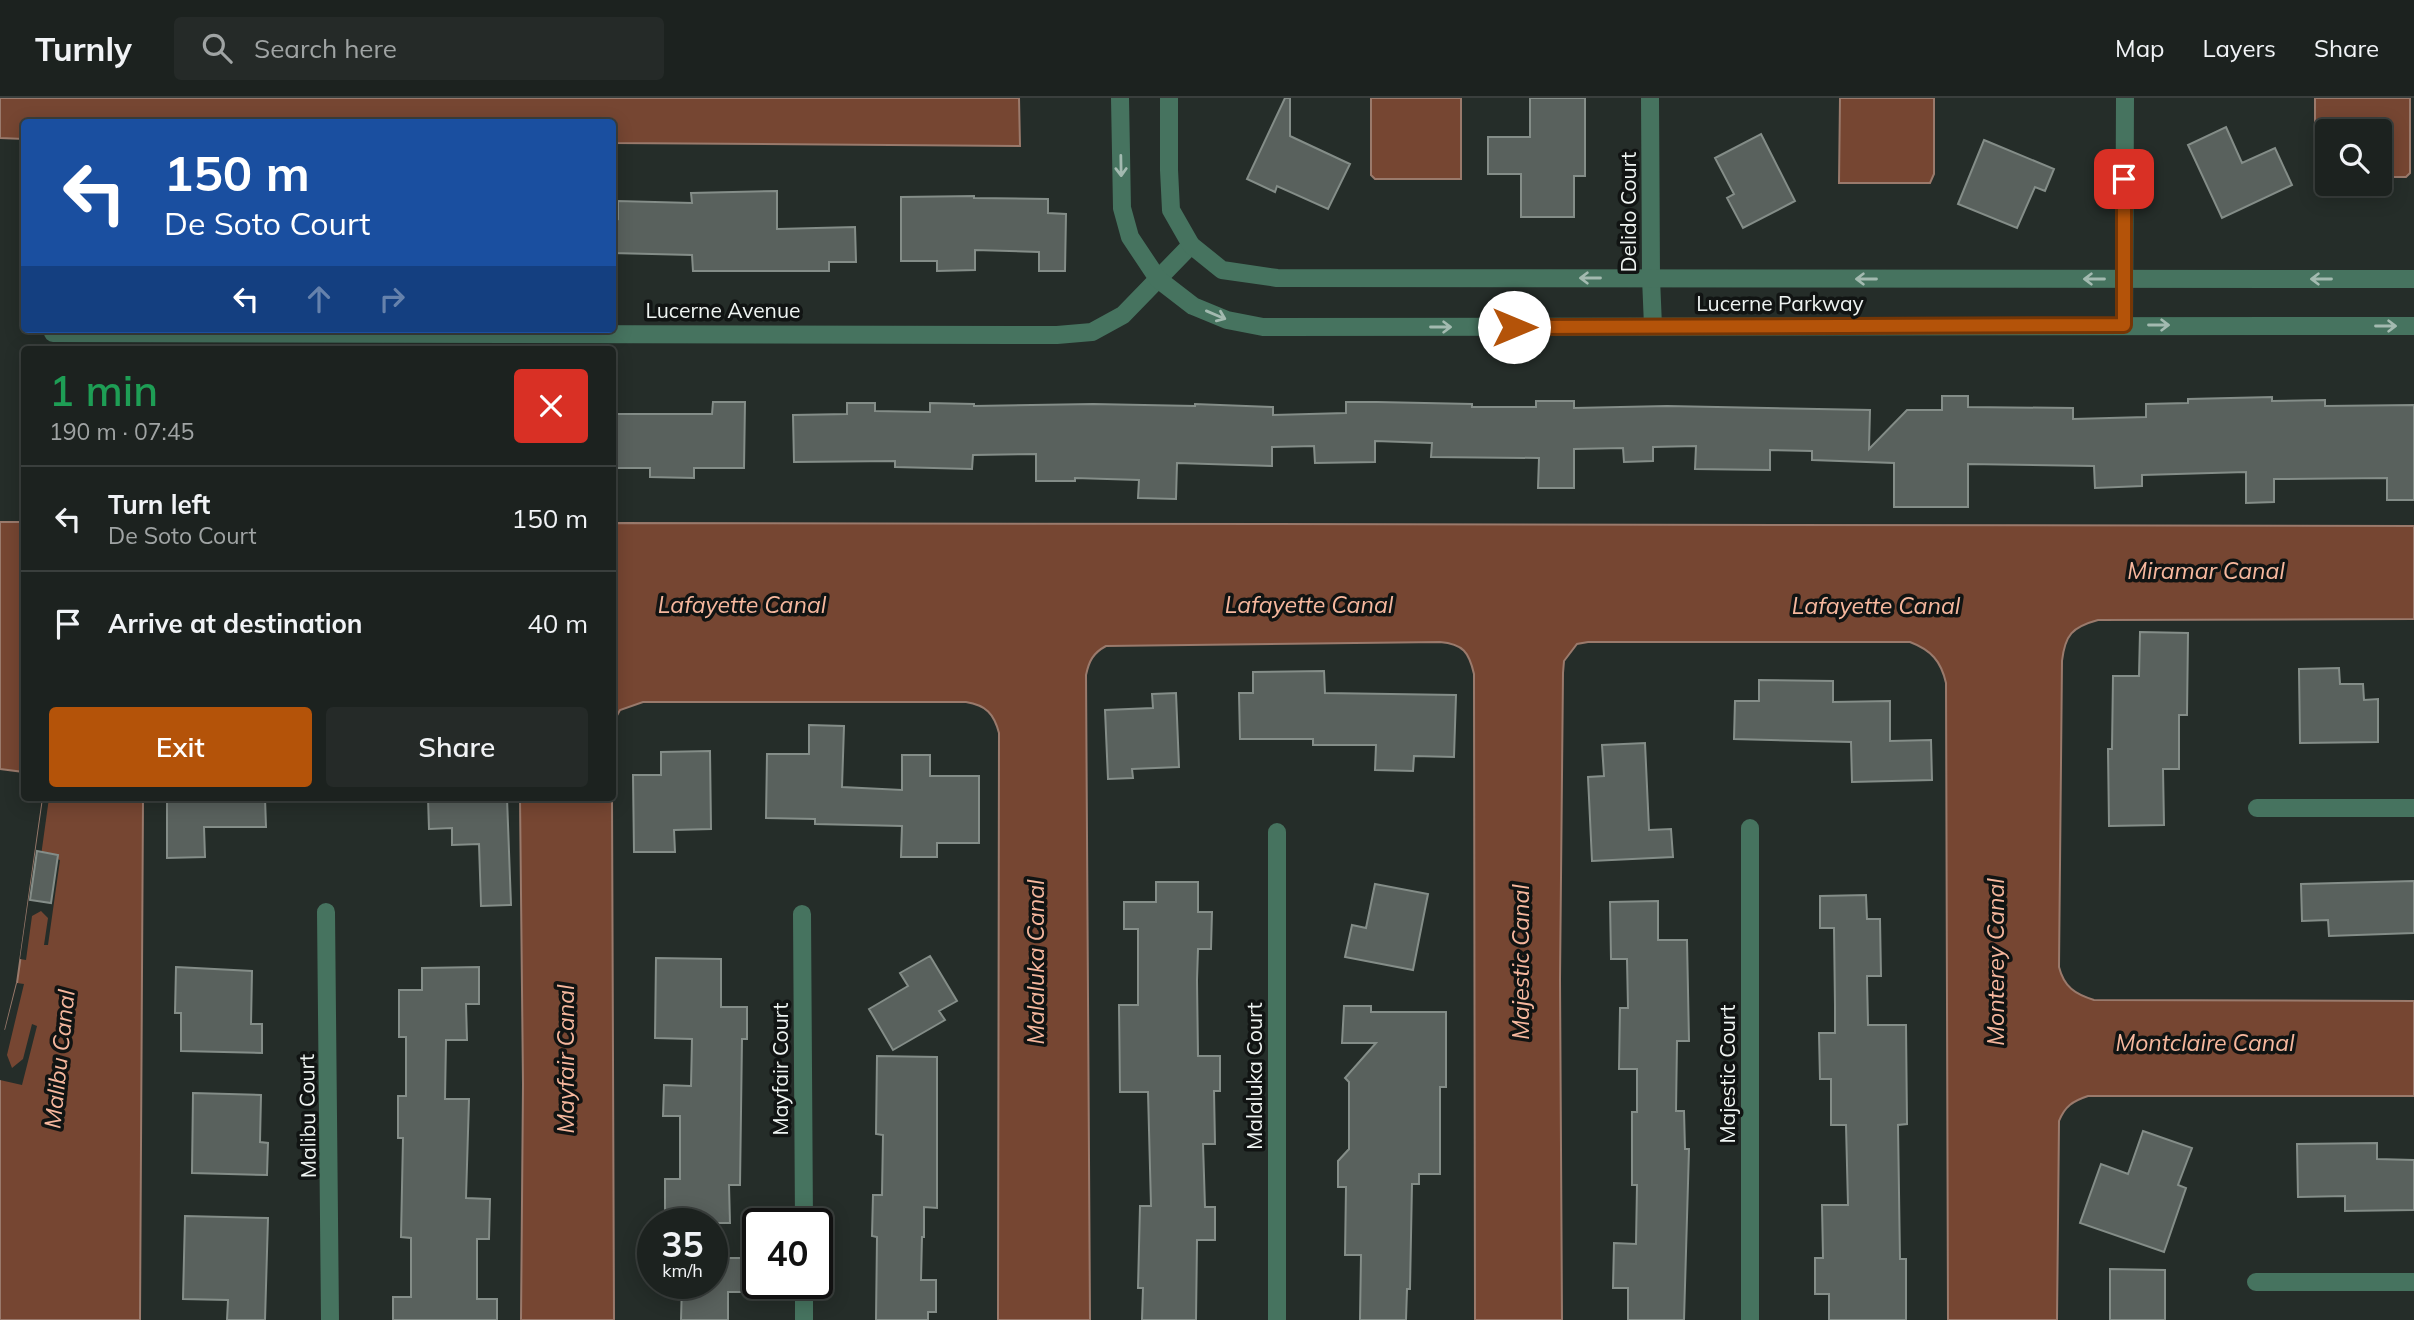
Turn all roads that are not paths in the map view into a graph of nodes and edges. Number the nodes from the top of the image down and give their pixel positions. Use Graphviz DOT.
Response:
graph roads {
  1 [pos="1120,98"];
  2 [pos="1169,98"];
  3 [pos="1650,98"];
  4 [pos="2124,98"];
  5 [pos="1191,245"];
  6 [pos="1651,278"];
  7 [pos="1158,279"];
  8 [pos="2124,279"];
  9 [pos="2414,279"];
  10 [pos="2124,325"];
  11 [pos="1653,326"];
  12 [pos="2414,326"];
  13 [pos="53,333"];
  14 [pos="2257,808"];
  15 [pos="2414,808"];
  16 [pos="1750,828"];
  17 [pos="1278,832"];
  18 [pos="326,912"];
  19 [pos="802,914"];
  20 [pos="804,1208"];
  21 [pos="2256,1282"];
  22 [pos="2414,1282"];
  23 [pos="804,1299"];
  24 [pos="330,1320"];
  25 [pos="804,1320"];
  26 [pos="1277,1320"];
  27 [pos="1750,1320"];
  1 -- 7 [label="street, Lucerne Parkway, one-way"];
  2 -- 5 [label="street"];
  3 -- 6 [label="street, Delido Court"];
  4 -- 8 [label="street"];
  6 -- 5 [label="street, Lucerne Parkway, one-way"];
  5 -- 7 [label="street, Lucerne Avenue"];
  8 -- 6 [label="street, Lucerne Parkway, one-way"];
  6 -- 11 [label="street, Delido Court"];
  7 -- 11 [label="street, Lucerne Parkway, one-way"];
  7 -- 13 [label="street, Lucerne Avenue"];
  9 -- 8 [label="street, Lucerne Parkway, one-way"];
  8 -- 10 [label="street"];
  10 -- 11 [label="street, Lucerne Parkway"];
  10 -- 12 [label="street, Lucerne Parkway, one-way"];
  14 -- 15 [label="street"];
  16 -- 27 [label="street, Majestic Court"];
  17 -- 26 [label="street, Malaluka Court"];
  18 -- 24 [label="street, Malibu Court"];
  19 -- 20 [label="street, Mayfair Court"];
  21 -- 22 [label="street"];
  23 -- 25 [label="street"];
}
